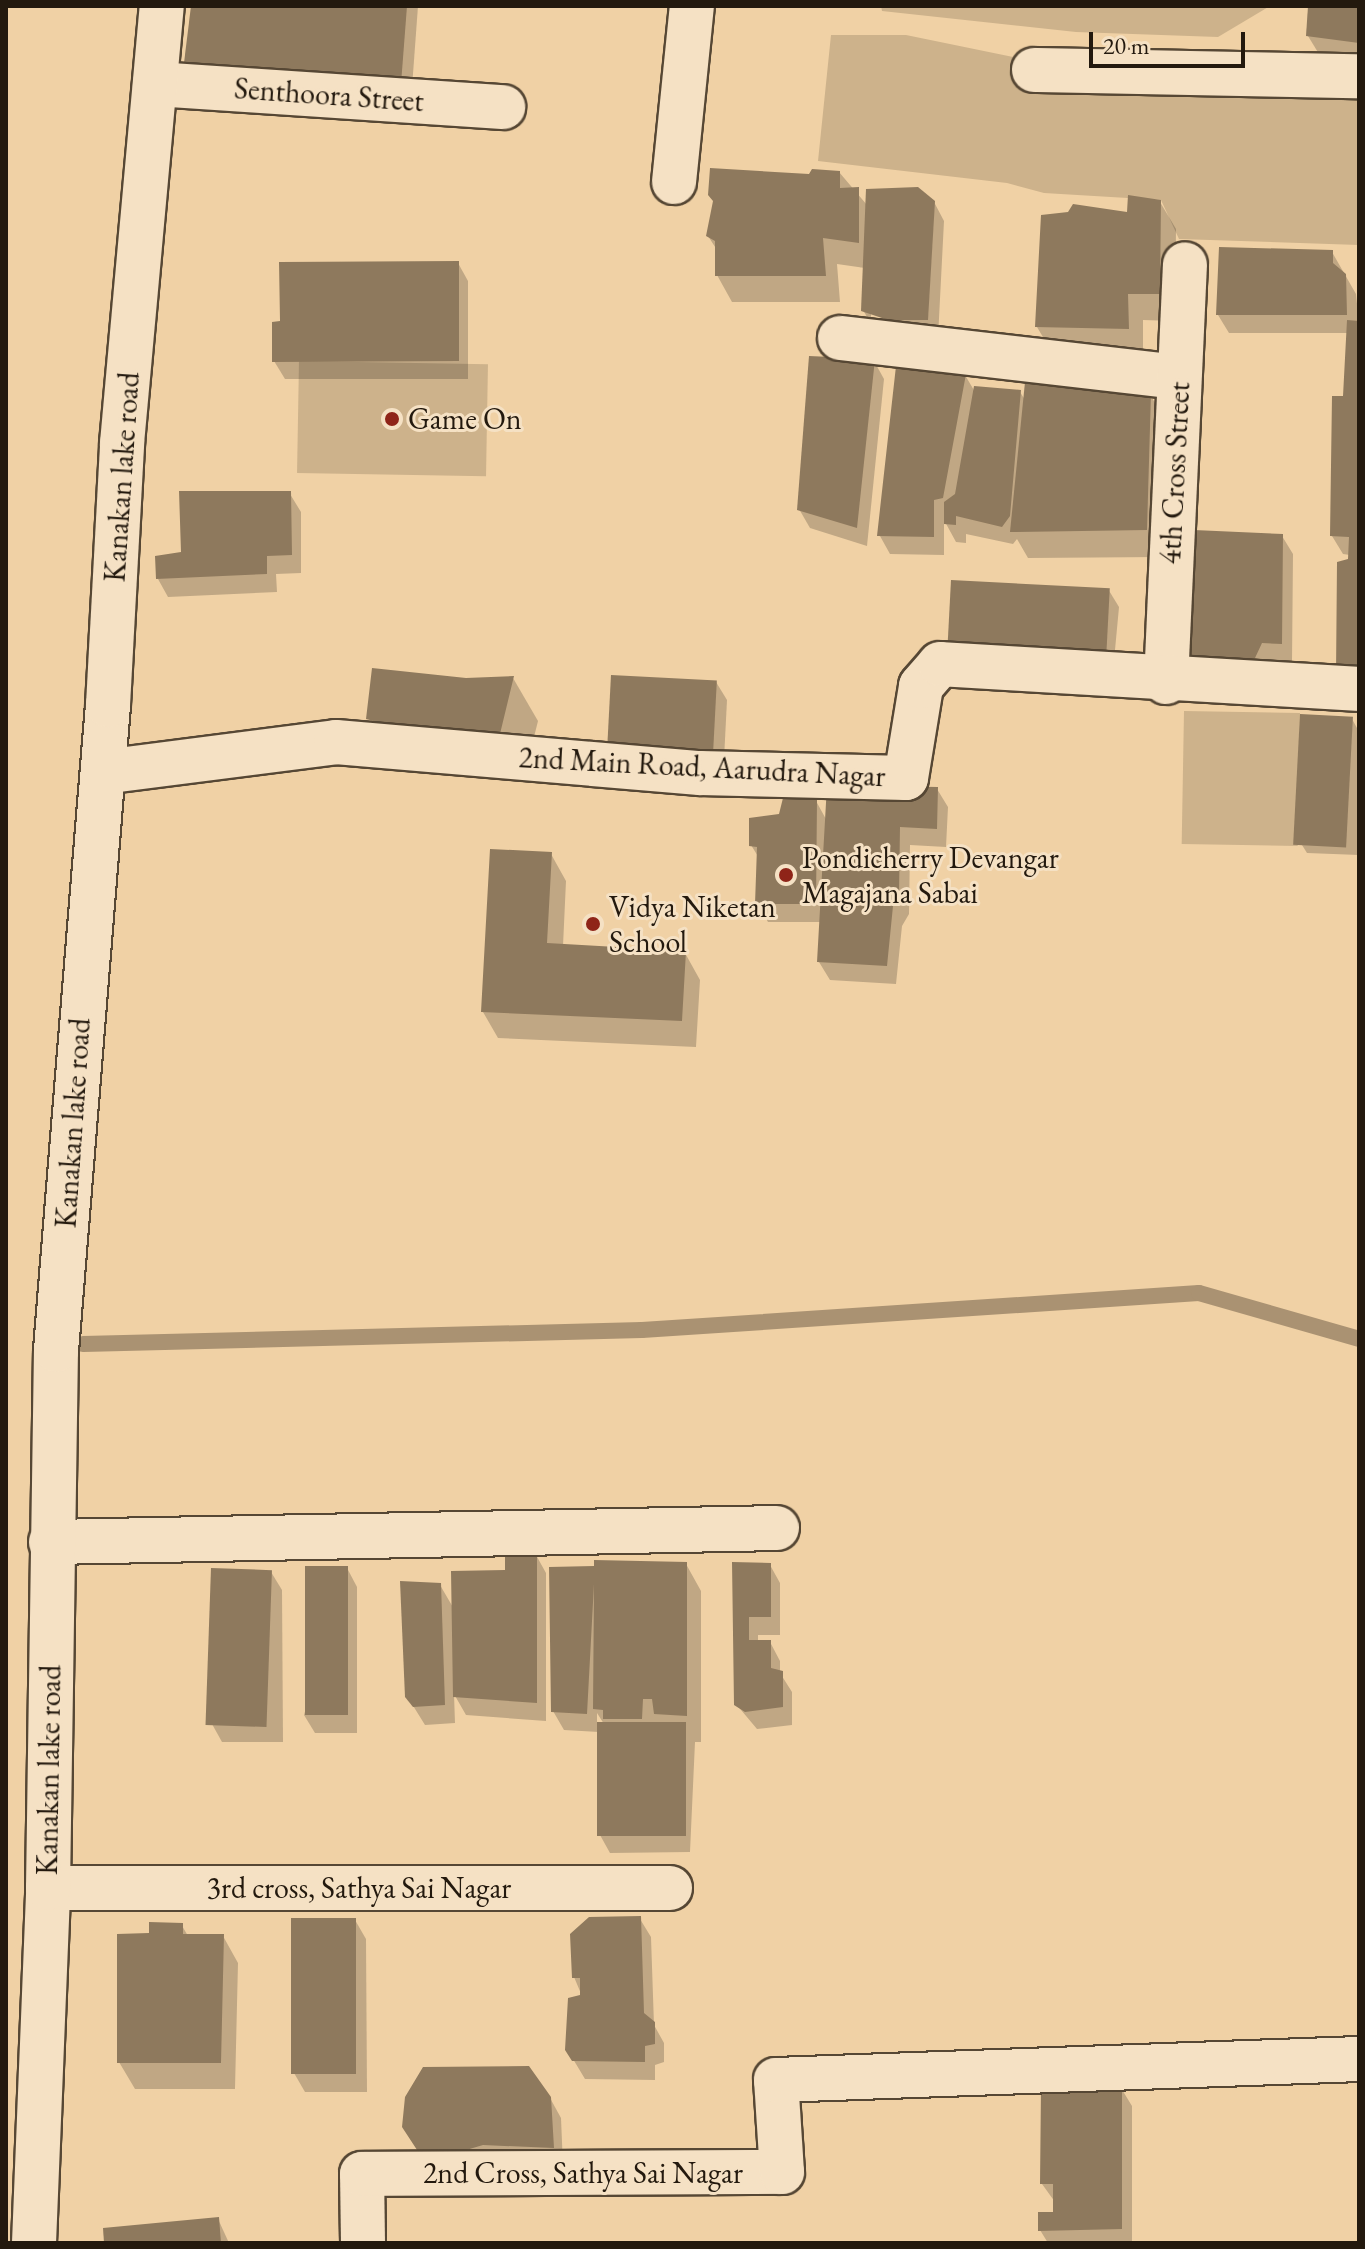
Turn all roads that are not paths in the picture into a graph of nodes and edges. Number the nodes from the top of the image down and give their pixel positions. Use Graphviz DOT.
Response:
graph roads {
  1 [pos="162,6"];
  2 [pos="692,6"];
  3 [pos="1034,70"];
  4 [pos="1359,76"];
  5 [pos="155,84"];
  6 [pos="503,107"];
  7 [pos="674,182"];
  8 [pos="1185,264"];
  9 [pos="840,338"];
  10 [pos="1179,377"];
  11 [pos="1166,682"];
  12 [pos="1359,689"];
  13 [pos="103,772"];
  14 [pos="777,1528"];
  15 [pos="51,1542"];
  16 [pos="48,1888"];
  17 [pos="670,1888"];
  18 [pos="1359,2059"];
  19 [pos="34,2243"];
  20 [pos="363,2243"];
  1 -- 5 [label="street, Kanakan lake road"];
  2 -- 7 [label="street"];
  3 -- 4 [label="street"];
  5 -- 6 [label="street, Senthoora Street"];
  5 -- 13 [label="street, Kanakan lake road"];
  8 -- 10 [label="street, 4th Cross Street"];
  9 -- 10 [label="street"];
  10 -- 11 [label="street, 4th Cross Street"];
  11 -- 12 [label="street, 2nd Main Road, Aarudra Nagar"];
  11 -- 13 [label="street, 2nd Main Road, Aarudra Nagar"];
  13 -- 15 [label="street, Kanakan lake road"];
  14 -- 15 [label="street"];
  15 -- 16 [label="street, Kanakan lake road"];
  16 -- 17 [label="street, 3rd cross, Sathya Sai Nagar"];
  16 -- 19 [label="street, Kanakan lake road"];
  18 -- 20 [label="street, 2nd Cross, Sathya Sai Nagar"];
}
